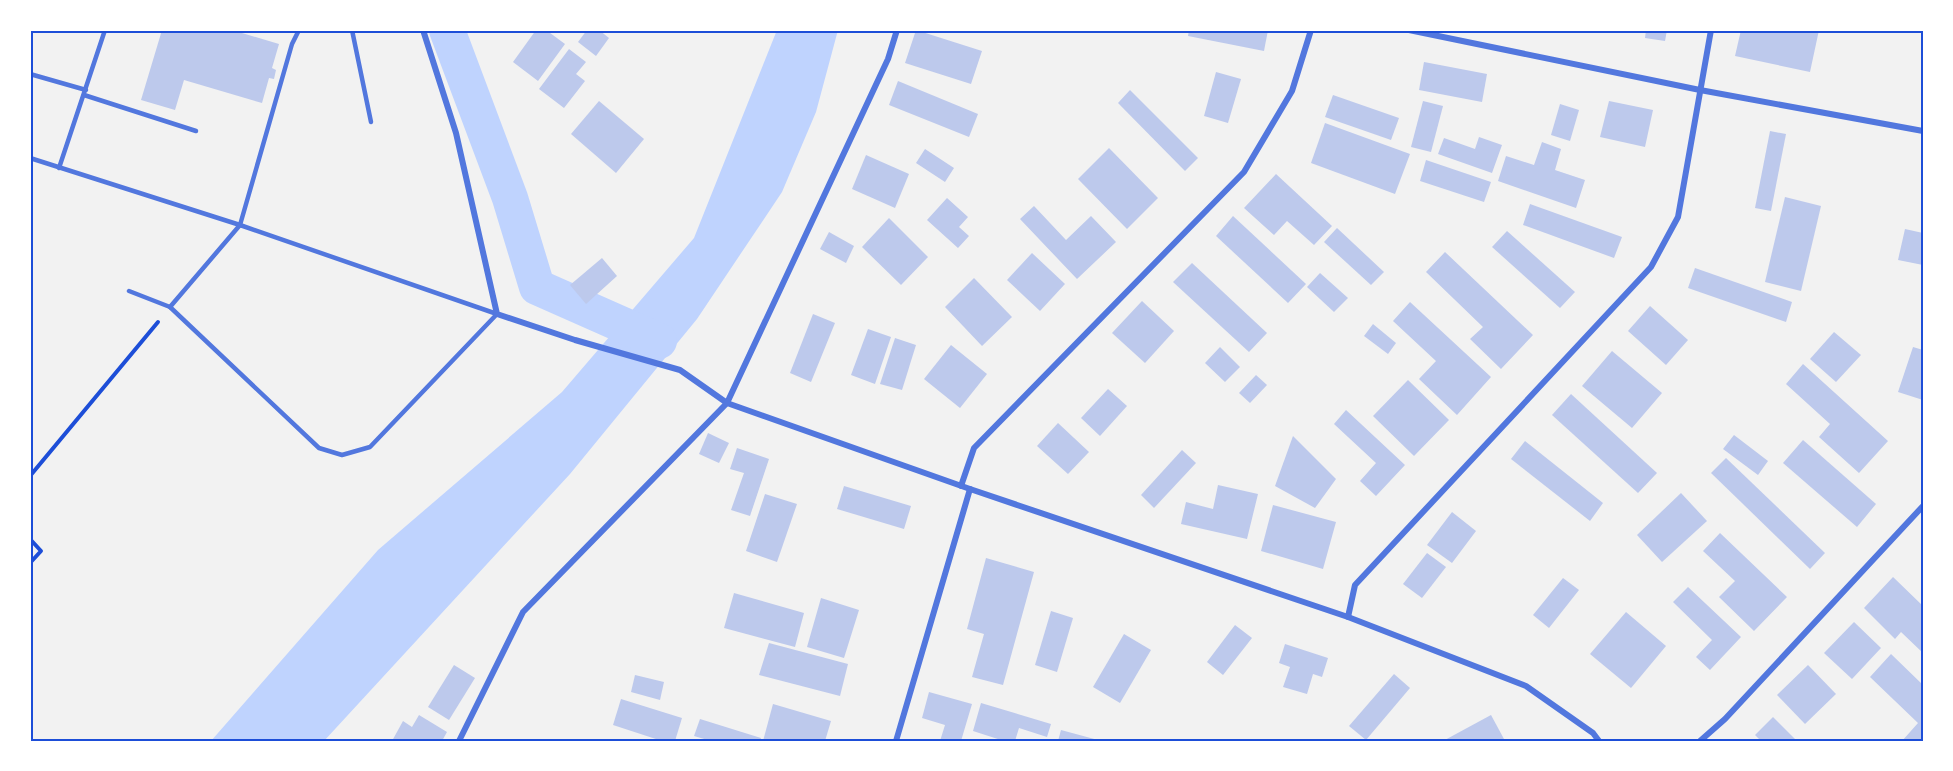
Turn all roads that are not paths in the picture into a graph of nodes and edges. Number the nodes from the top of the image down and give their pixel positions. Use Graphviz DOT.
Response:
graph roads {
  1 [pos="105,30"];
  2 [pos="299,30"];
  3 [pos="352,30"];
  4 [pos="423,30"];
  5 [pos="897,30"];
  6 [pos="1311,30"];
  7 [pos="1409,30"];
  8 [pos="1711,30"];
  9 [pos="30,74"];
  10 [pos="1700,90"];
  11 [pos="85,92"];
  12 [pos="371,122"];
  13 [pos="196,131"];
  14 [pos="1923,131"];
  15 [pos="30,158"];
  16 [pos="59,168"];
  17 [pos="240,225"];
  18 [pos="129,291"];
  19 [pos="170,307"];
  20 [pos="497,314"];
  21 [pos="727,403"];
  22 [pos="961,486"];
  23 [pos="969,489"];
  24 [pos="1923,506"];
  25 [pos="1348,617"];
  26 [pos="459,741"];
  27 [pos="896,741"];
  28 [pos="1599,741"];
  29 [pos="1700,741"];
  1 -- 11 [label="lane"];
  2 -- 17 [label="lane"];
  3 -- 12 [label="lane"];
  4 -- 20 [label="street"];
  5 -- 21 [label="street"];
  6 -- 22 [label="street"];
  7 -- 10 [label="street"];
  8 -- 10 [label="street"];
  9 -- 11 [label="lane"];
  10 -- 14 [label="street"];
  10 -- 25 [label="street"];
  11 -- 13 [label="lane"];
  11 -- 16 [label="lane"];
  15 -- 16 [label="lane"];
  16 -- 17 [label="lane"];
  17 -- 19 [label="lane"];
  17 -- 20 [label="lane"];
  18 -- 19 [label="lane"];
  19 -- 20 [label="lane"];
  20 -- 21 [label="street"];
  21 -- 22 [label="street"];
  21 -- 26 [label="street"];
  22 -- 23 [label="street"];
  23 -- 25 [label="street"];
  23 -- 27 [label="street"];
  24 -- 29 [label="street"];
  25 -- 28 [label="street"];
}
